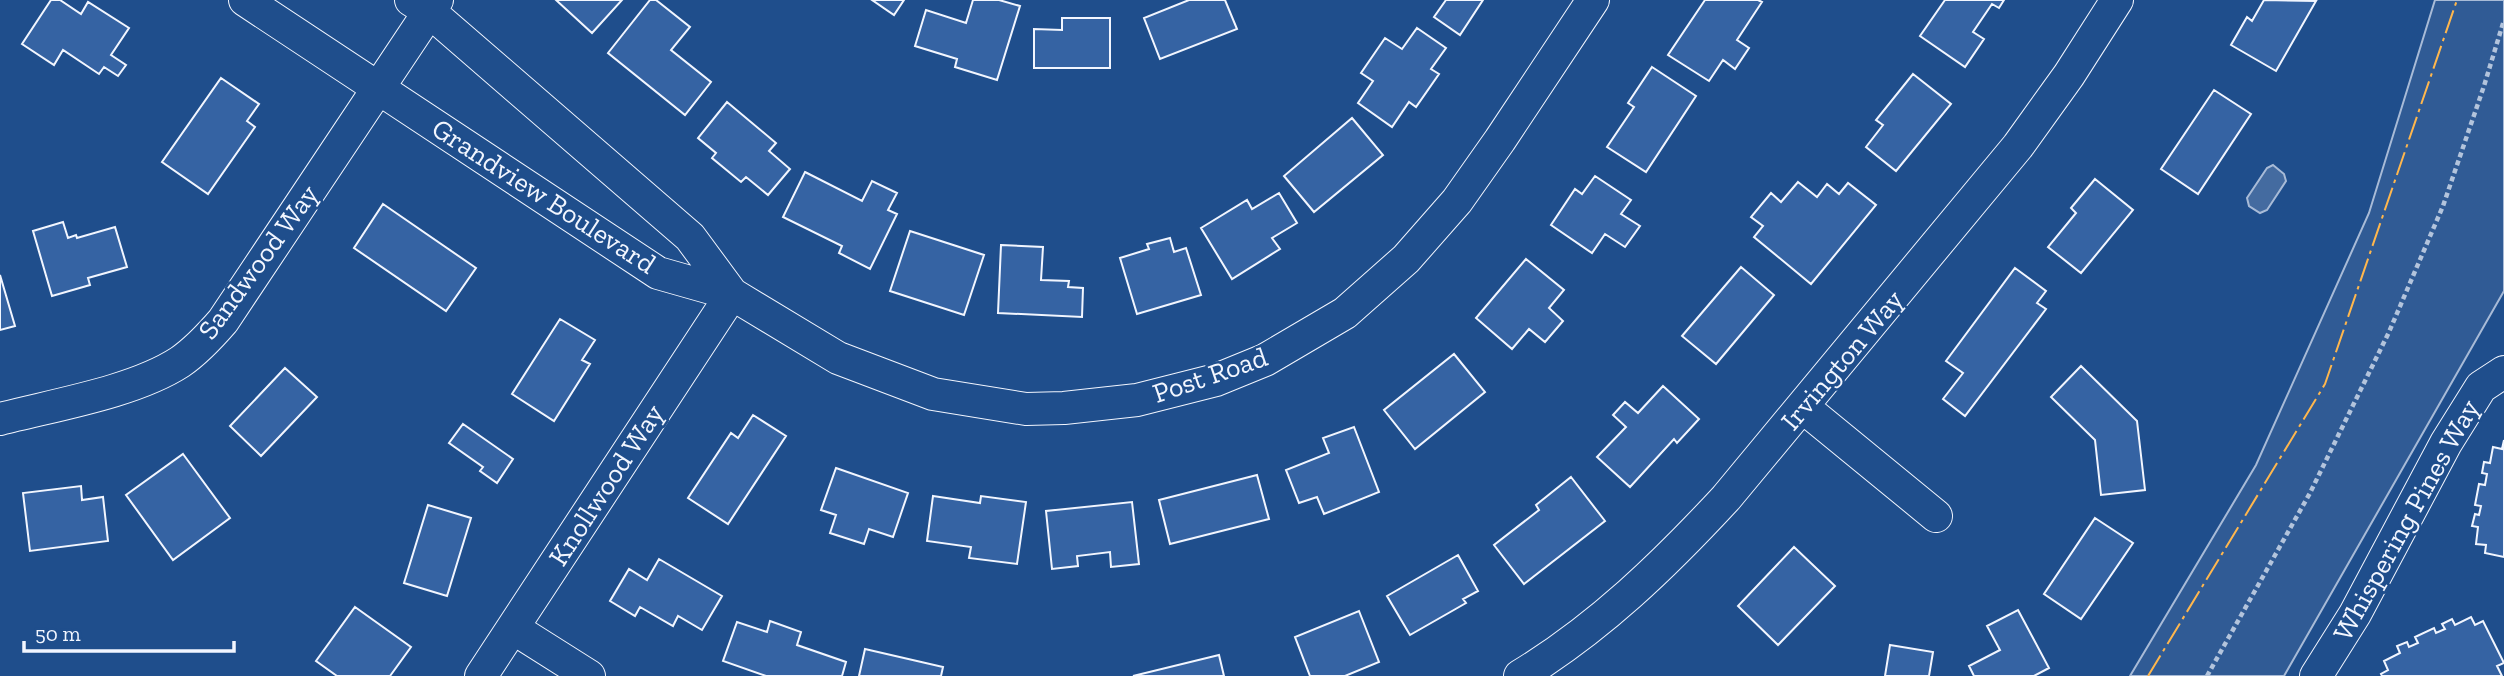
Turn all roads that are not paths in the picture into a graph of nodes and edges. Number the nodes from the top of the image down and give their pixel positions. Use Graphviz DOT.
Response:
graph roads {
  1 [pos="245,0"];
  2 [pos="1593,0"];
  3 [pos="2117,0"];
  4 [pos="426,4"];
  5 [pos="378,87"];
  6 [pos="732,294"];
  7 [pos="2504,372"];
  8 [pos="1803,407"];
  9 [pos="0,419"];
  10 [pos="1936,516"];
  11 [pos="513,628"];
  12 [pos="481,676"];
  13 [pos="589,676"];
  14 [pos="1520,676"];
  15 [pos="2316,676"];
  1 -- 5 [label="street, Grandview Boulevard"];
  2 -- 6 [label="street, Post Road"];
  3 -- 8 [label="street, Irvington Way"];
  4 -- 5 [label="street, Sandwood Way"];
  4 -- 6 [label="street, Grandview Boulevard"];
  5 -- 6 [label="street, Grandview Boulevard"];
  5 -- 9 [label="street, Sandwood Way"];
  6 -- 11 [label="street, Knollwood Way"];
  7 -- 15 [label="street, Whispering Pines Way"];
  8 -- 10 [label="street"];
  8 -- 14 [label="street, Irvington Way"];
  11 -- 12 [label="street, Knollwood Way"];
  11 -- 13 [label="street"];
}
